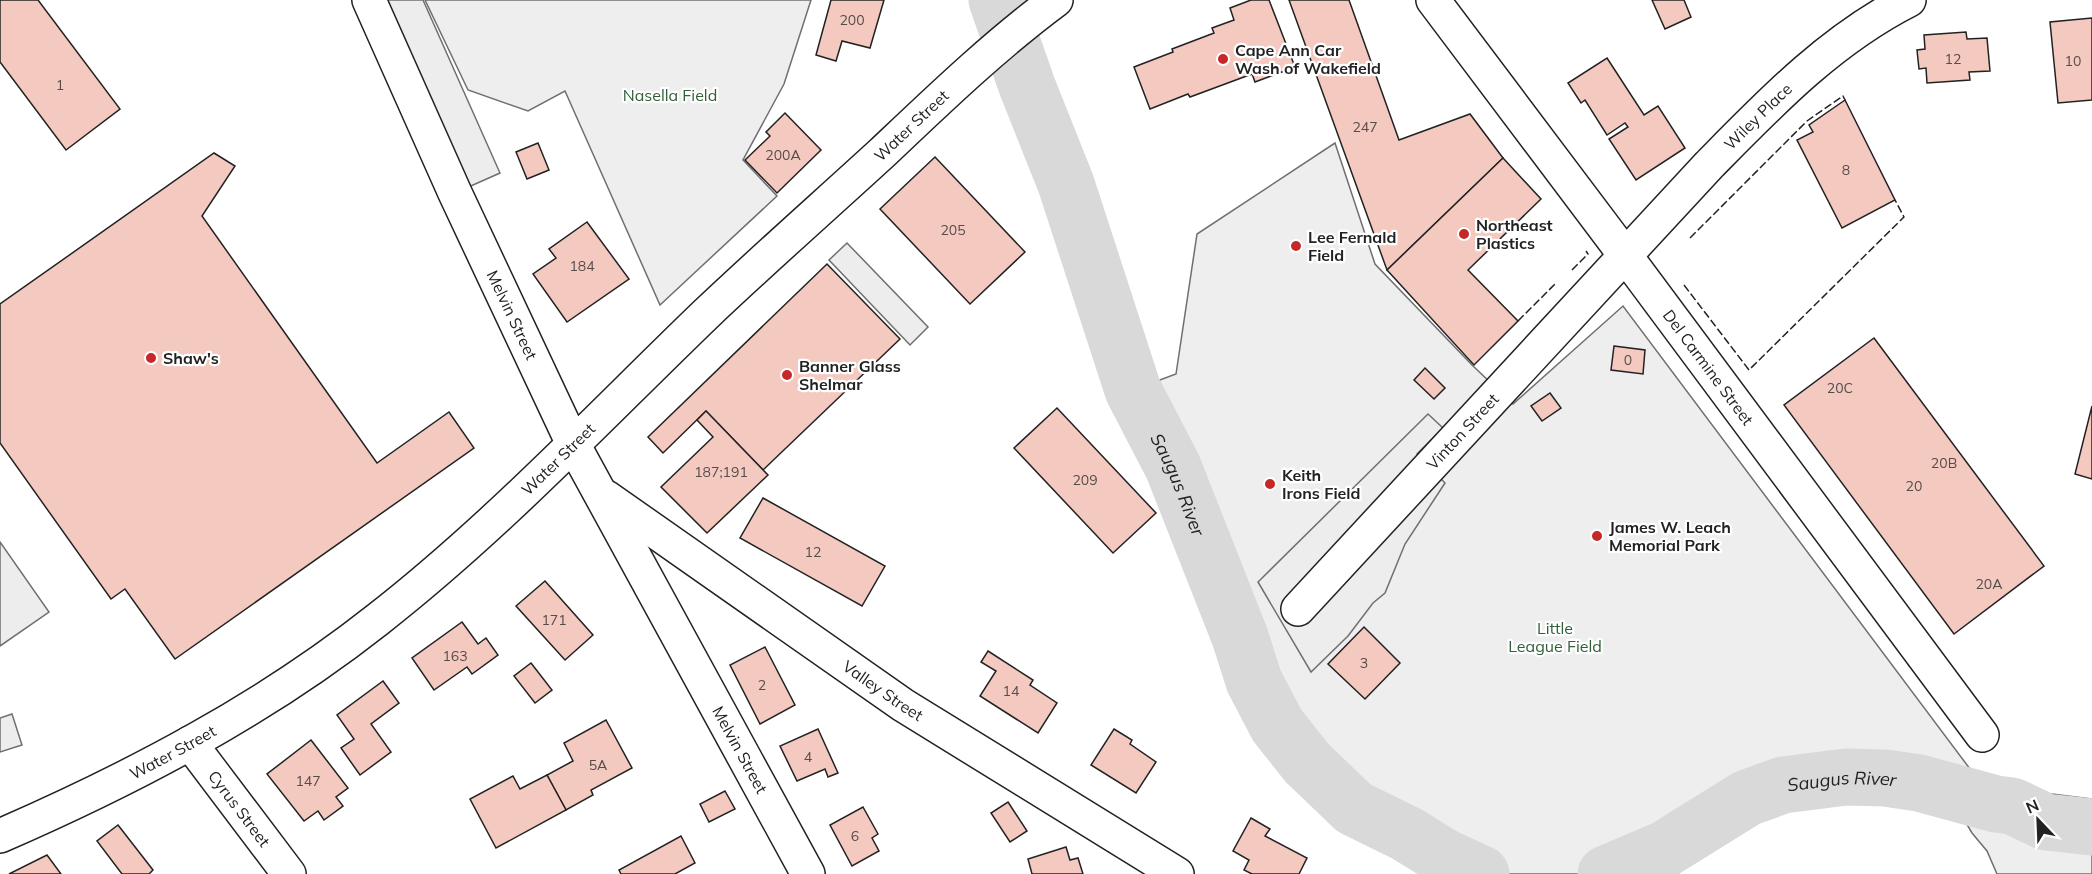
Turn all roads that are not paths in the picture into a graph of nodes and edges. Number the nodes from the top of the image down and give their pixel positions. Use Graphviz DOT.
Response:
graph roads {
  1 [pos="369,0"];
  2 [pos="1433,0"];
  3 [pos="1909,0"];
  4 [pos="1043,9"];
  5 [pos="1625,255"];
  6 [pos="573,444"];
  7 [pos="598,492"];
  8 [pos="691,559"];
  9 [pos="1298,609"];
  10 [pos="670,625"];
  11 [pos="1982,735"];
  12 [pos="190,743"];
  13 [pos="0,836"];
  14 [pos="289,874"];
  15 [pos="808,874"];
  16 [pos="1177,874"];
  1 -- 6 [label="street, Melvin Street"];
  2 -- 5 [label="street, Del Carmine Street"];
  3 -- 5 [label="street, Wiley Place"];
  4 -- 6 [label="street, Water Street"];
  5 -- 9 [label="street, Vinton Street"];
  5 -- 11 [label="street, Del Carmine Street"];
  6 -- 7 [label="street, Melvin Street"];
  6 -- 12 [label="street, Water Street"];
  7 -- 8 [label="street, Valley Street"];
  7 -- 10 [label="street, Melvin Street"];
  8 -- 10 [label="street, Melvin Street"];
  8 -- 16 [label="street, Valley Street"];
  10 -- 15 [label="street, Melvin Street"];
  12 -- 13 [label="street, Water Street"];
  12 -- 14 [label="street, Cyrus Street"];
}
